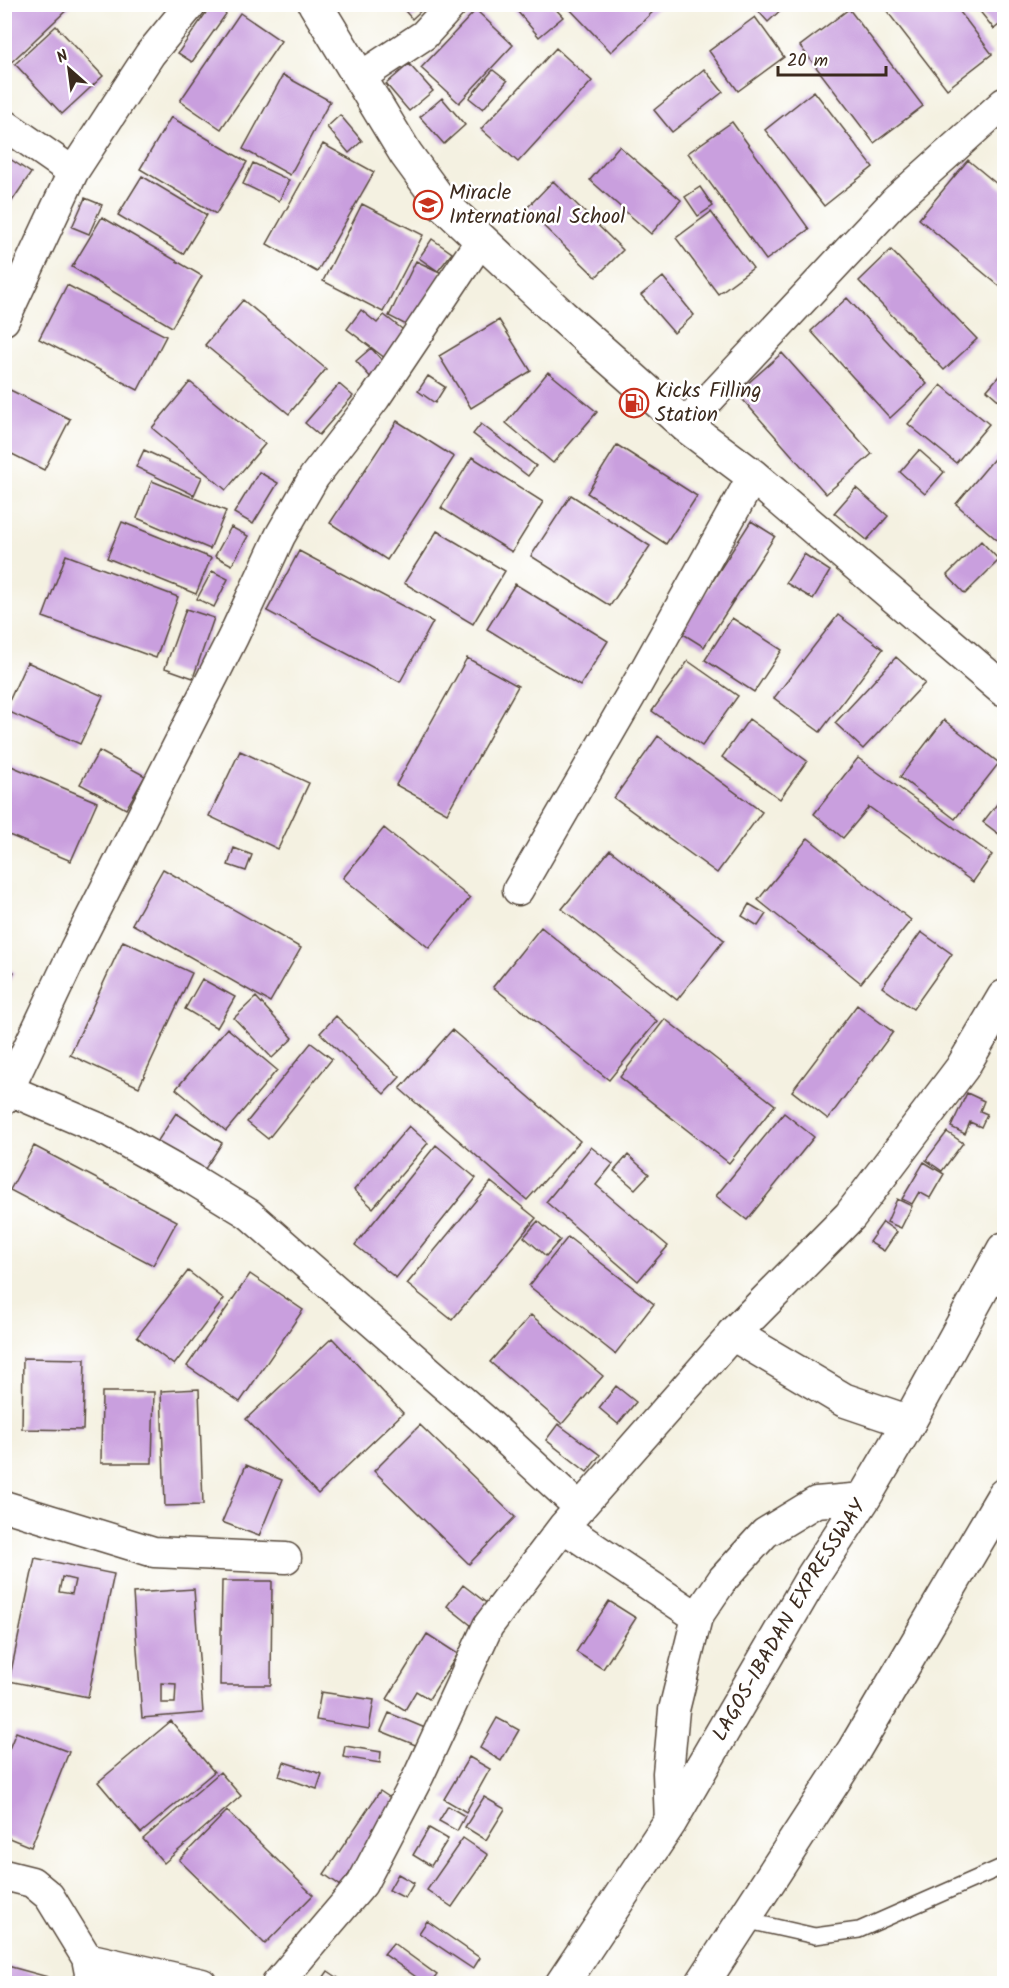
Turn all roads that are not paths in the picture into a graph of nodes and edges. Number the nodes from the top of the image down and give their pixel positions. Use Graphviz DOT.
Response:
graph roads {
  1 [pos="191,4"];
  2 [pos="315,4"];
  3 [pos="452,4"];
  4 [pos="359,78"];
  5 [pos="1005,103"];
  6 [pos="4,124"];
  7 [pos="73,172"];
  8 [pos="481,240"];
  9 [pos="4,320"];
  10 [pos="685,426"];
  11 [pos="753,476"];
  12 [pos="1005,690"];
  13 [pos="518,890"];
  14 [pos="1005,998"];
  15 [pos="7,1094"];
  16 [pos="1005,1249"];
  17 [pos="733,1334"];
  18 [pos="909,1422"];
  19 [pos="1005,1495"];
  20 [pos="864,1498"];
  21 [pos="4,1506"];
  22 [pos="571,1517"];
  23 [pos="286,1558"];
  24 [pos="697,1617"];
  25 [pos="670,1822"];
  26 [pos="1005,1866"];
  27 [pos="4,1875"];
  28 [pos="744,1920"];
  29 [pos="90,1971"];
  30 [pos="202,1983"];
  31 [pos="277,1983"];
  32 [pos="562,1983"];
  33 [pos="702,1983"];
  1 -- 7 [label="street"];
  2 -- 4 [label="main road"];
  3 -- 4 [label="street"];
  4 -- 8 [label="main road"];
  5 -- 10 [label="street"];
  6 -- 7 [label="street"];
  7 -- 9 [label="street"];
  8 -- 10 [label="main road"];
  8 -- 15 [label="street"];
  10 -- 11 [label="main road"];
  11 -- 12 [label="main road"];
  11 -- 13 [label="street"];
  14 -- 17 [label="main road"];
  15 -- 22 [label="street"];
  16 -- 18 [label="main road, LAGOS-IBADAN EXPRESSWAY"];
  17 -- 18 [label="main road"];
  17 -- 22 [label="street"];
  18 -- 20 [label="main road, LAGOS-IBADAN EXPRESSWAY"];
  19 -- 28 [label="main road"];
  20 -- 24 [label="street"];
  20 -- 25 [label="main road, LAGOS-IBADAN EXPRESSWAY"];
  21 -- 23 [label="street"];
  22 -- 24 [label="street"];
  22 -- 31 [label="street"];
  24 -- 25 [label="street"];
  25 -- 32 [label="main road, LAGOS-IBADAN EXPRESSWAY"];
  26 -- 28 [label="lane"];
  27 -- 29 [label="street"];
  28 -- 33 [label="main road"];
  29 -- 30 [label="street"];
}
